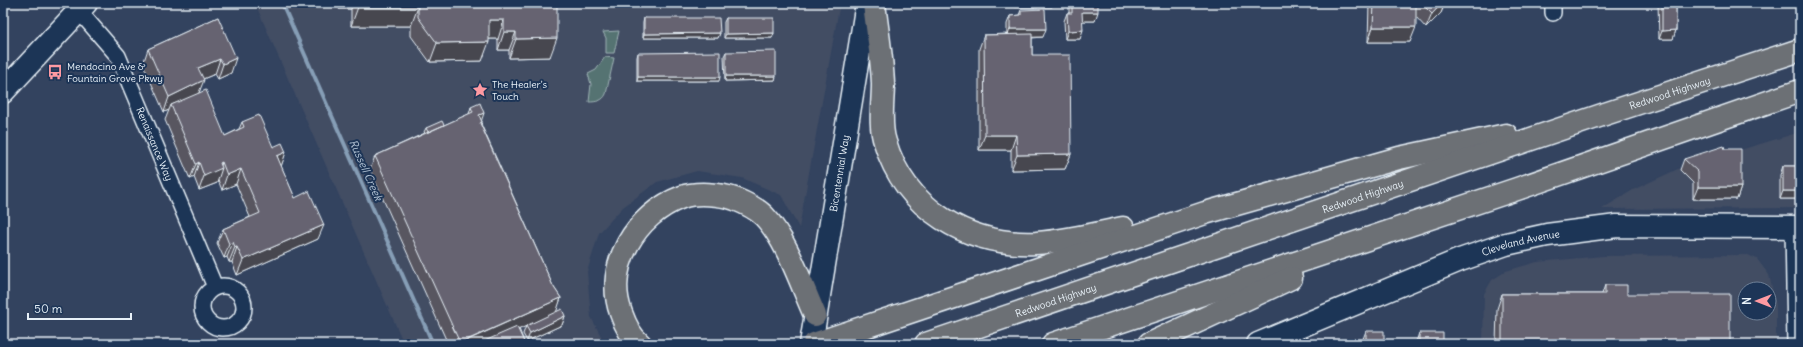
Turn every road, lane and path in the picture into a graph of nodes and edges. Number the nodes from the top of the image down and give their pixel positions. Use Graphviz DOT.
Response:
graph roads {
  1 [pos="867,3"];
  2 [pos="874,3"];
  3 [pos="79,6"];
  4 [pos="1800,50"];
  5 [pos="1800,91"];
  6 [pos="3,92"];
  7 [pos="1605,114"];
  8 [pos="1517,189"];
  9 [pos="1205,213"];
  10 [pos="1797,227"];
  11 [pos="215,287"];
  12 [pos="815,315"];
  13 [pos="640,344"];
  14 [pos="811,344"];
  15 [pos="814,344"];
  16 [pos="926,344"];
  17 [pos="1053,344"];
  18 [pos="1149,344"];
  19 [pos="1258,344"];
  20 [pos="1795,344"];
  1 -- 12 [label="main road, Bicentennial Way"];
  2 -- 9 [label="highway"];
  3 -- 6 [label="main road"];
  3 -- 11 [label="street, Renaissance Way"];
  4 -- 7 [label="highway, Redwood Highway"];
  5 -- 8 [label="highway"];
  7 -- 9 [label="highway"];
  7 -- 16 [label="highway, Redwood Highway"];
  8 -- 17 [label="highway"];
  8 -- 18 [label="highway"];
  9 -- 15 [label="highway"];
  10 -- 19 [label="main road, Cleveland Avenue"];
  10 -- 20 [label="street"];
  12 -- 13 [label="highway"];
  12 -- 14 [label="main road, Bicentennial Way"];
}
